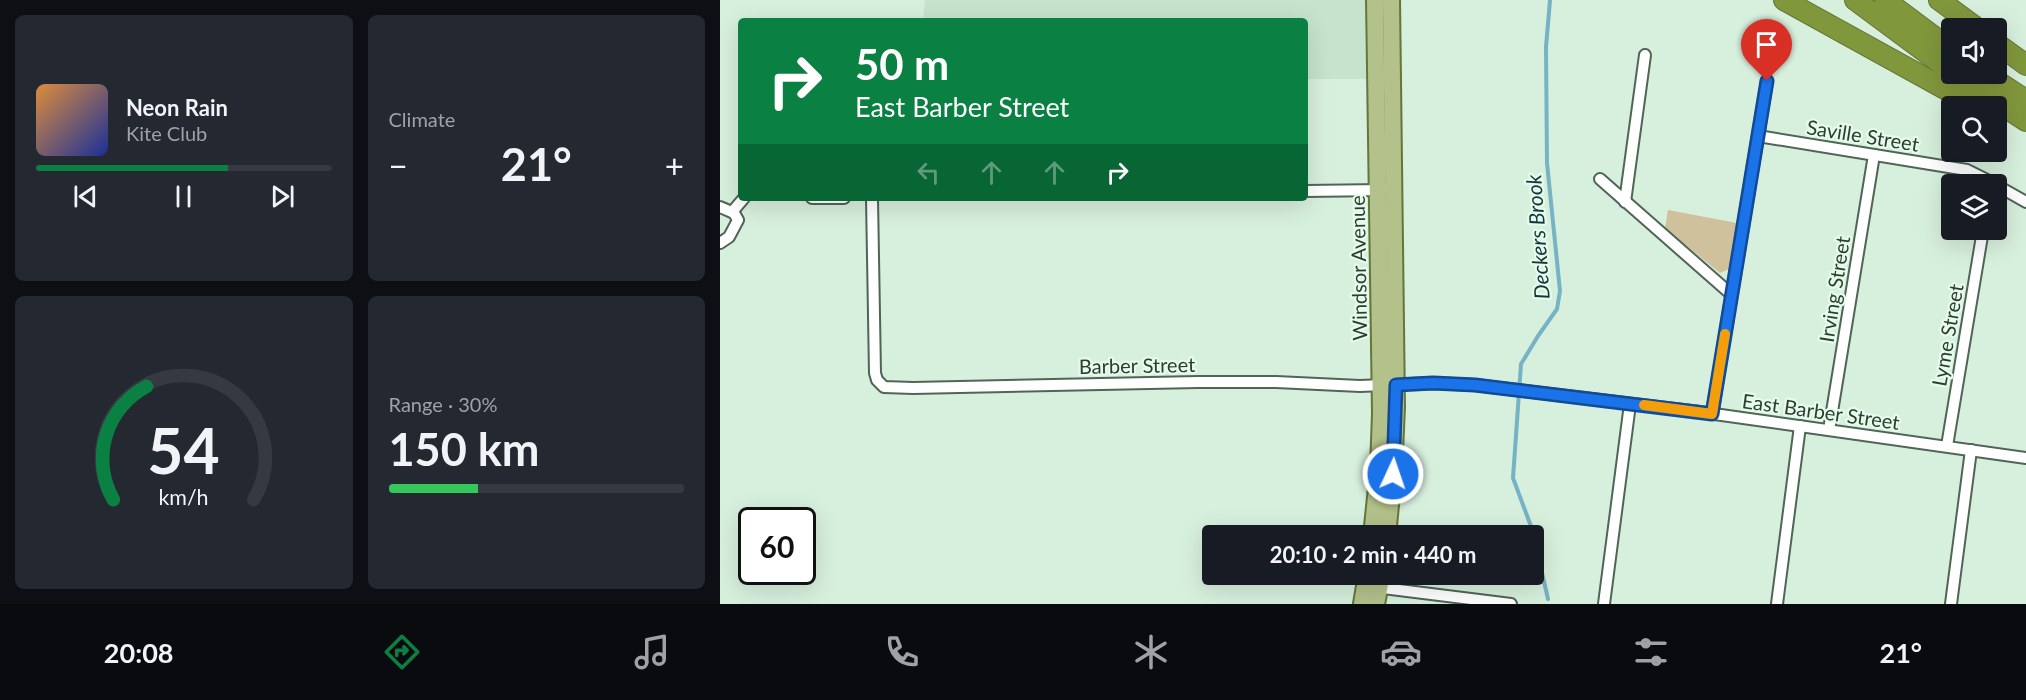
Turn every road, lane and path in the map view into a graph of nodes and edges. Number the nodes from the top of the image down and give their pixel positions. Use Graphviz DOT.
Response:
graph roads {
  1 [pos="1375,0"];
  2 [pos="1391,0"];
  3 [pos="1784,0"];
  4 [pos="1855,0"];
  5 [pos="1885,0"];
  6 [pos="1939,0"];
  7 [pos="1963,18"];
  8 [pos="1383,22"];
  9 [pos="1941,42"];
  10 [pos="2007,51"];
  11 [pos="1645,55"];
  12 [pos="1941,64"];
  13 [pos="2026,65"];
  14 [pos="1767,81"];
  15 [pos="1970,84"];
  16 [pos="2001,84"];
  17 [pos="1958,96"];
  18 [pos="2026,100"];
  19 [pos="2026,121"];
  20 [pos="2007,124"];
  21 [pos="2026,134"];
  22 [pos="1758,136"];
  23 [pos="1874,155"];
  24 [pos="1974,174"];
  25 [pos="1600,179"];
  26 [pos="1385,190"];
  27 [pos="1308,191"];
  28 [pos="2007,192"];
  29 [pos="741,201"];
  30 [pos="872,201"];
  31 [pos="1625,202"];
  32 [pos="2026,202"];
  33 [pos="720,207"];
  34 [pos="732,212"];
  35 [pos="1981,240"];
  36 [pos="720,243"];
  37 [pos="1731,295"];
  38 [pos="1388,386"];
  39 [pos="1630,404"];
  40 [pos="1712,414"];
  41 [pos="1800,426"];
  42 [pos="1829,430"];
  43 [pos="1947,446"];
  44 [pos="1971,450"];
  45 [pos="2026,458"];
  46 [pos="1373,525"];
  47 [pos="1388,525"];
  48 [pos="1374,585"];
  49 [pos="1362,604"];
  50 [pos="1511,604"];
  51 [pos="1604,604"];
  52 [pos="1777,604"];
  53 [pos="1951,604"];
  1 -- 8 [label="main road, Windsor Avenue"];
  2 -- 8 [label="main road, Windsor Avenue"];
  3 -- 17 [label="highway"];
  4 -- 12 [label="highway"];
  5 -- 9 [label="highway"];
  6 -- 7 [label="highway"];
  8 -- 26 [label="main road, Windsor Avenue"];
  10 -- 13 [label="highway"];
  11 -- 31 [label="street"];
  14 -- 22 [label="street"];
  15 -- 19 [label="highway"];
  16 -- 18 [label="highway"];
  20 -- 21 [label="highway"];
  22 -- 23 [label="street, Saville Street"];
  22 -- 37 [label="street"];
  23 -- 24 [label="street, Saville Street"];
  23 -- 42 [label="street, Irving Street"];
  25 -- 31 [label="street"];
  26 -- 27 [label="street"];
  26 -- 38 [label="main road, Windsor Avenue"];
  28 -- 32 [label="street, Saville Street"];
  29 -- 34 [label="street"];
  30 -- 38 [label="street, Barber Street"];
  31 -- 37 [label="street"];
  33 -- 34 [label="street"];
  34 -- 36 [label="street"];
  35 -- 43 [label="street, Lyme Street"];
  37 -- 40 [label="street"];
  38 -- 39 [label="street, East Barber Street"];
  38 -- 46 [label="main road, Windsor Avenue"];
  38 -- 47 [label="main road, Windsor Avenue"];
  39 -- 40 [label="street, East Barber Street"];
  39 -- 51 [label="street"];
  40 -- 41 [label="street, East Barber Street"];
  41 -- 42 [label="street, East Barber Street"];
  41 -- 52 [label="street"];
  42 -- 43 [label="street, East Barber Street"];
  43 -- 44 [label="street, East Barber Street"];
  44 -- 45 [label="street, East Barber Street"];
  44 -- 53 [label="street"];
  48 -- 49 [label="main road"];
  48 -- 50 [label="street"];
}
